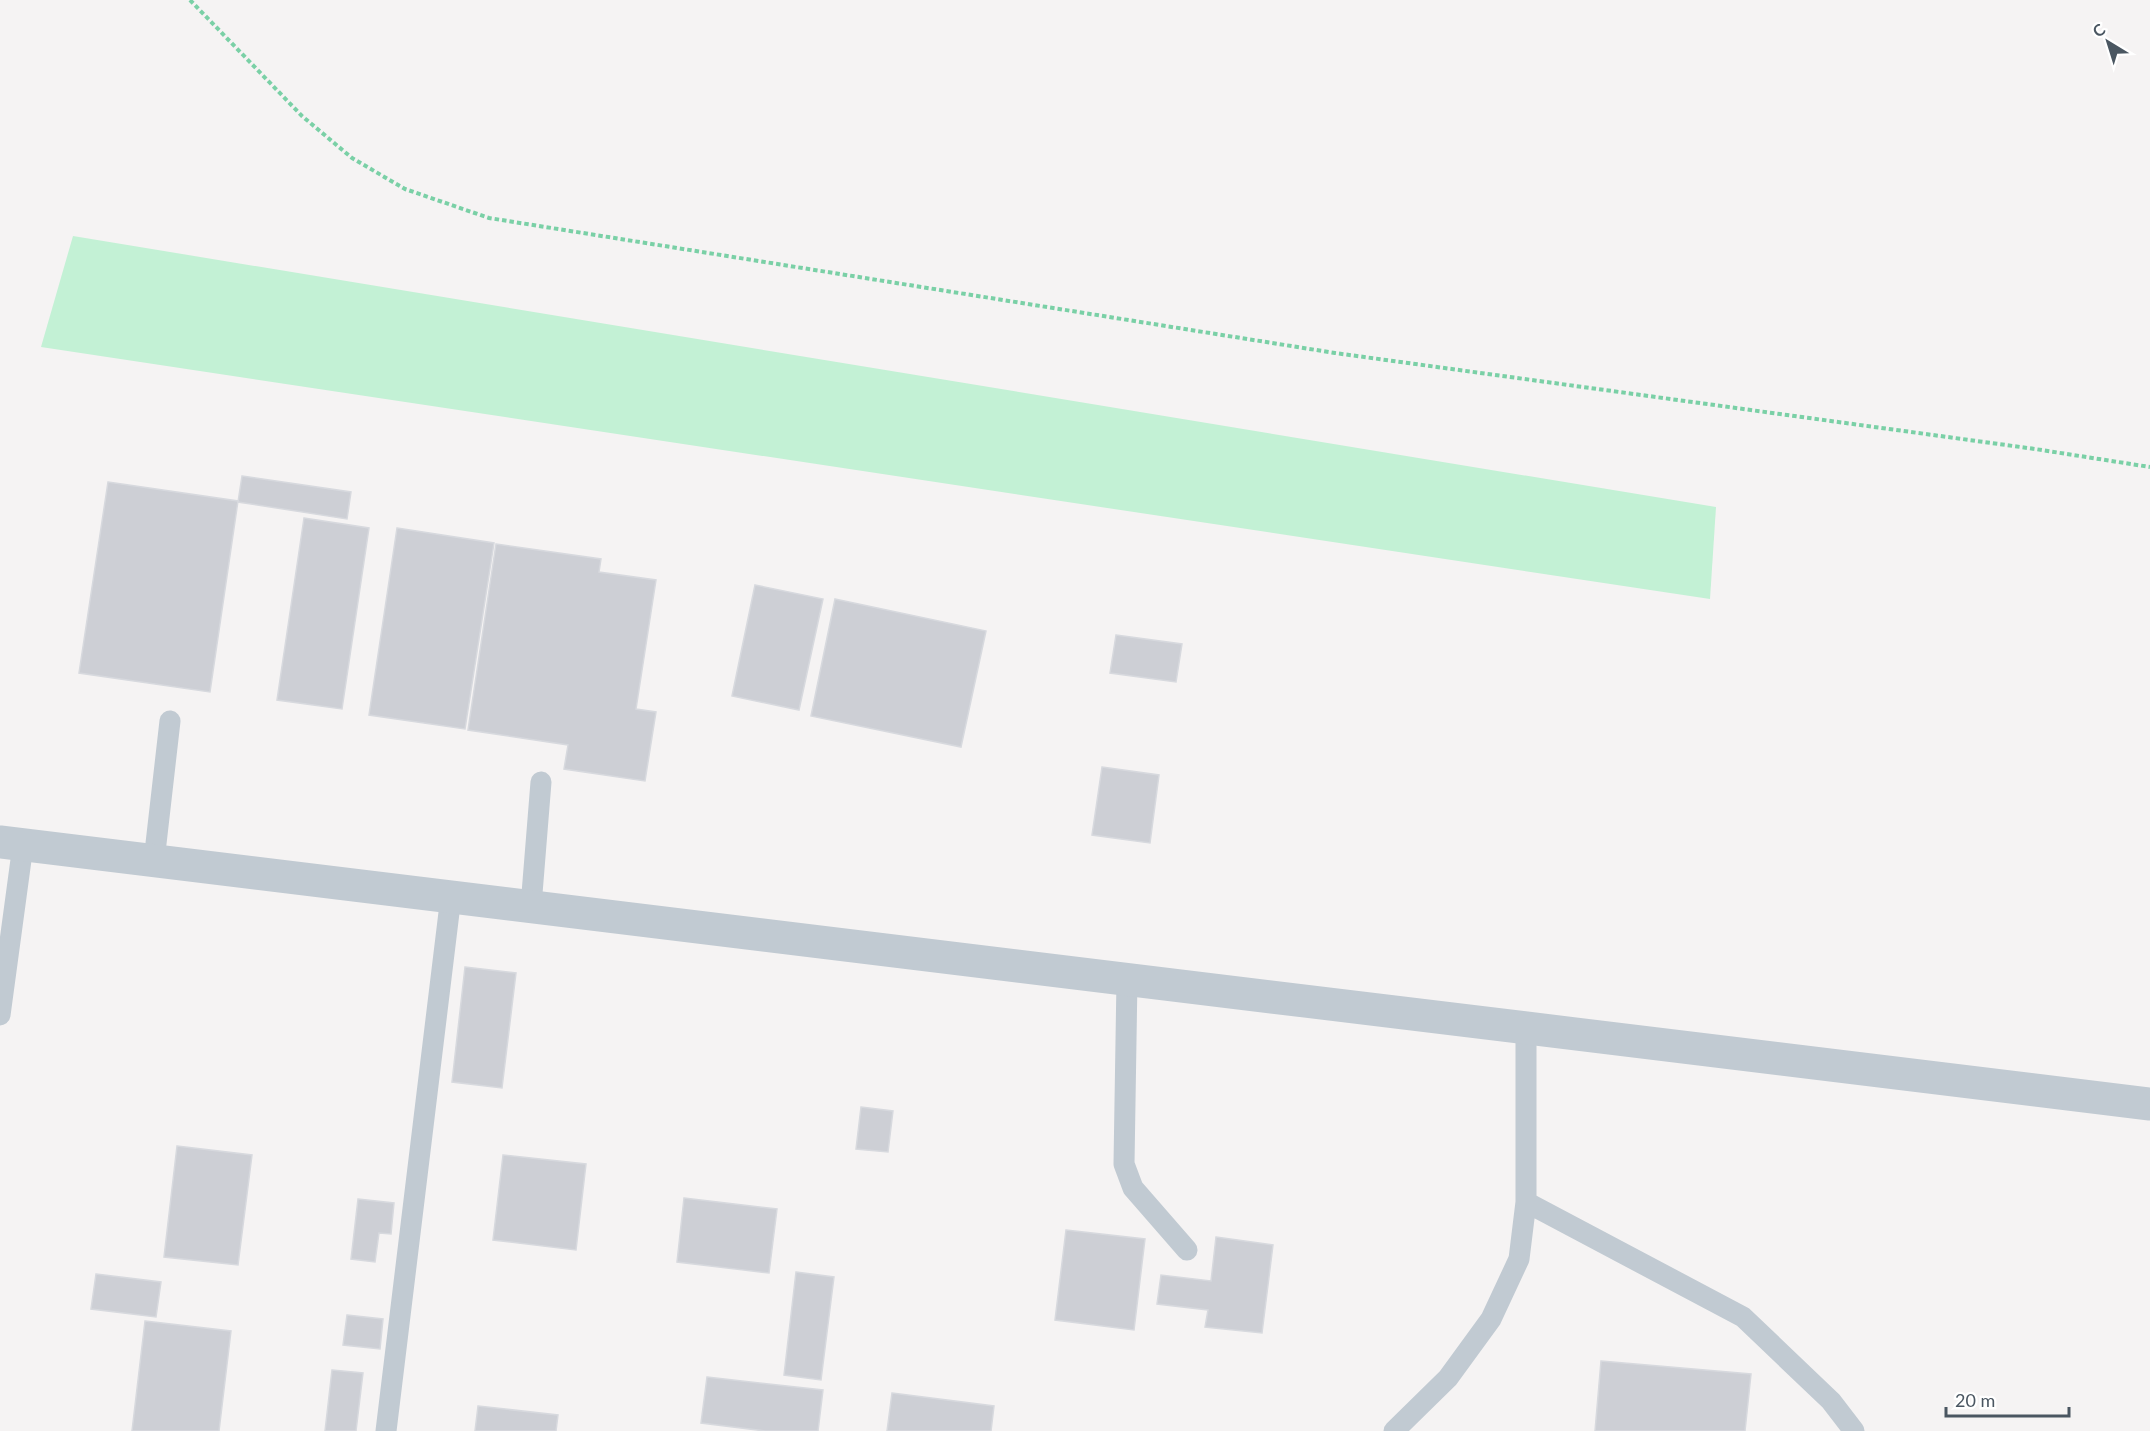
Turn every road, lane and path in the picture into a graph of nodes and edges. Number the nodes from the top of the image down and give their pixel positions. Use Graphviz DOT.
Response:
graph roads {
  1 [pos="190,0"];
  2 [pos="2150,467"];
  3 [pos="170,721"];
  4 [pos="541,782"];
  5 [pos="11,844"];
  6 [pos="154,861"];
  7 [pos="451,896"];
  8 [pos="531,906"];
  9 [pos="1127,979"];
  10 [pos="0,1015"];
  11 [pos="1526,1028"];
  12 [pos="2150,1104"];
  13 [pos="1526,1202"];
  14 [pos="1187,1250"];
  15 [pos="386,1431"];
  16 [pos="1394,1431"];
  17 [pos="1854,1431"];
  1 -- 2 [label="path"];
  3 -- 6 [label="lane"];
  4 -- 8 [label="lane"];
  5 -- 6 [label="street"];
  5 -- 10 [label="lane"];
  6 -- 7 [label="street"];
  7 -- 8 [label="street"];
  7 -- 15 [label="lane"];
  8 -- 9 [label="street"];
  9 -- 11 [label="street"];
  9 -- 14 [label="lane"];
  11 -- 12 [label="street"];
  11 -- 13 [label="lane"];
  13 -- 16 [label="lane"];
  13 -- 17 [label="lane"];
}
